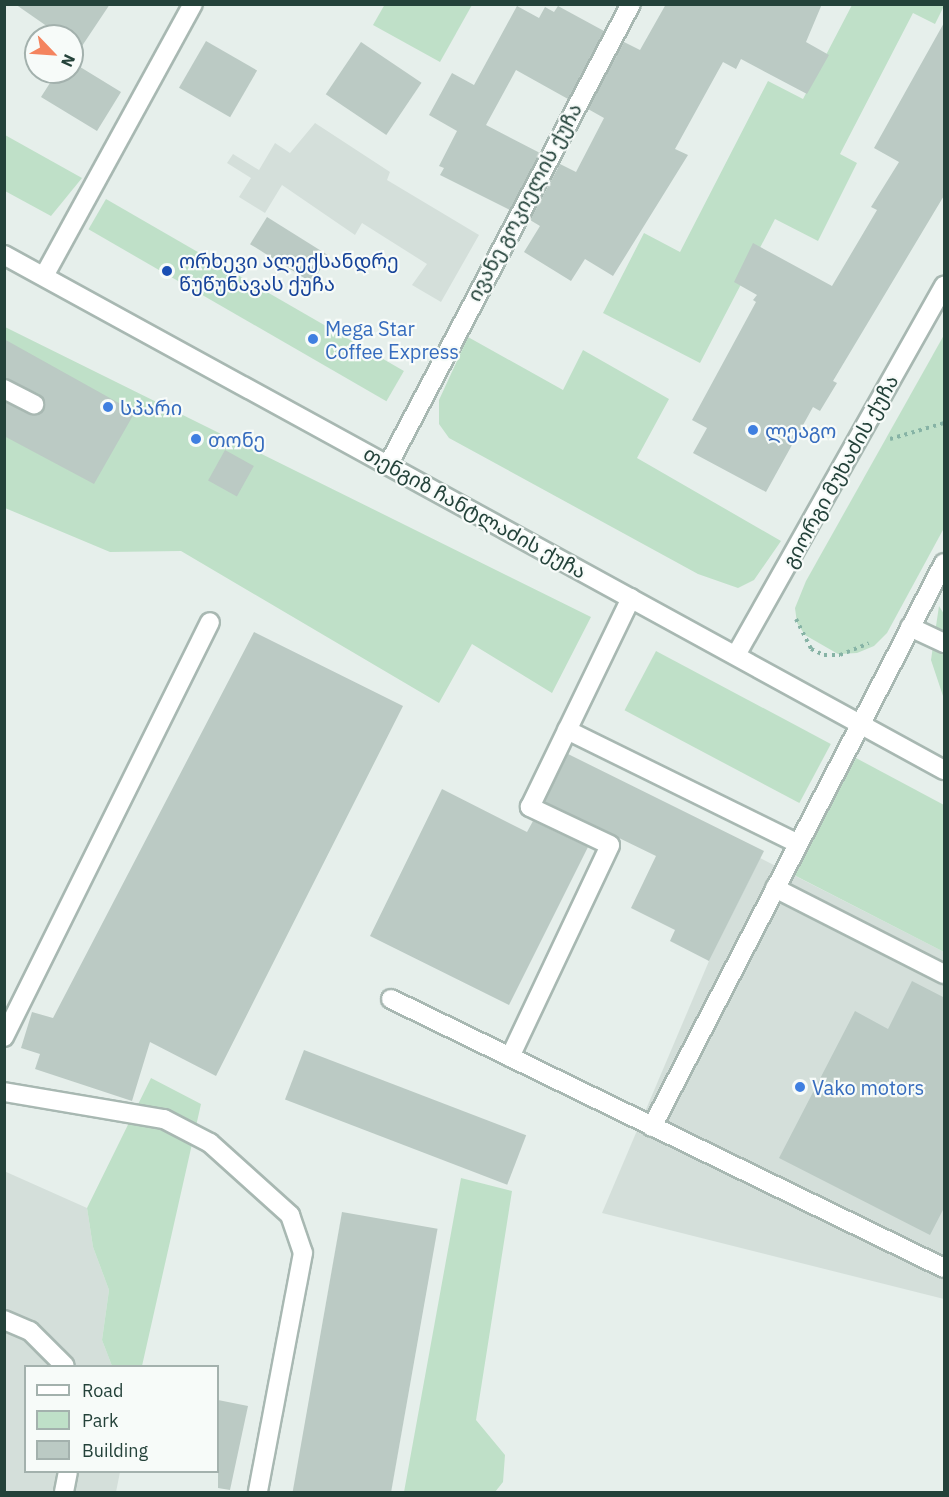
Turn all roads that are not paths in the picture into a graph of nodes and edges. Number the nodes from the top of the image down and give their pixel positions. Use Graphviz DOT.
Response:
graph roads {
  1 [pos="193,4"];
  2 [pos="631,4"];
  3 [pos="4,255"];
  4 [pos="44,276"];
  5 [pos="945,286"];
  6 [pos="4,389"];
  7 [pos="34,404"];
  8 [pos="388,465"];
  9 [pos="945,563"];
  10 [pos="631,598"];
  11 [pos="210,622"];
  12 [pos="910,627"];
  13 [pos="945,643"];
  14 [pos="736,655"];
  15 [pos="859,723"];
  16 [pos="567,730"];
  17 [pos="945,770"];
  18 [pos="797,843"];
  19 [pos="775,888"];
  20 [pos="945,974"];
  21 [pos="391,999"];
  22 [pos="4,1037"];
  23 [pos="510,1057"];
  24 [pos="4,1092"];
  25 [pos="652,1127"];
  26 [pos="945,1268"];
  27 [pos="4,1320"];
  28 [pos="64,1365"];
  29 [pos="68,1473"];
  30 [pos="64,1492"];
  31 [pos="258,1492"];
  1 -- 4 [label="street"];
  2 -- 8 [label="street, ივანე გოკიელის ქუჩა"];
  3 -- 4 [label="street, თენგიზ ჩანტლაძის ქუჩა"];
  4 -- 8 [label="street, თენგიზ ჩანტლაძის ქუჩა"];
  5 -- 14 [label="street, გიორგი მუხაძის ქუჩა"];
  6 -- 7 [label="street"];
  8 -- 10 [label="street, თენგიზ ჩანტლაძის ქუჩა"];
  9 -- 12 [label="street"];
  10 -- 14 [label="street, თენგიზ ჩანტლაძის ქუჩა"];
  10 -- 16 [label="street"];
  11 -- 22 [label="street"];
  12 -- 13 [label="street"];
  12 -- 15 [label="street"];
  14 -- 15 [label="street, თენგიზ ჩანტლაძის ქუჩა"];
  15 -- 17 [label="street, თენგიზ ჩანტლაძის ქუჩა"];
  15 -- 18 [label="street"];
  16 -- 18 [label="street"];
  16 -- 23 [label="street"];
  18 -- 19 [label="street"];
  19 -- 20 [label="street"];
  19 -- 25 [label="street"];
  21 -- 23 [label="street"];
  23 -- 25 [label="street"];
  24 -- 31 [label="street"];
  25 -- 26 [label="street"];
  27 -- 28 [label="street"];
  29 -- 30 [label="street"];
}
